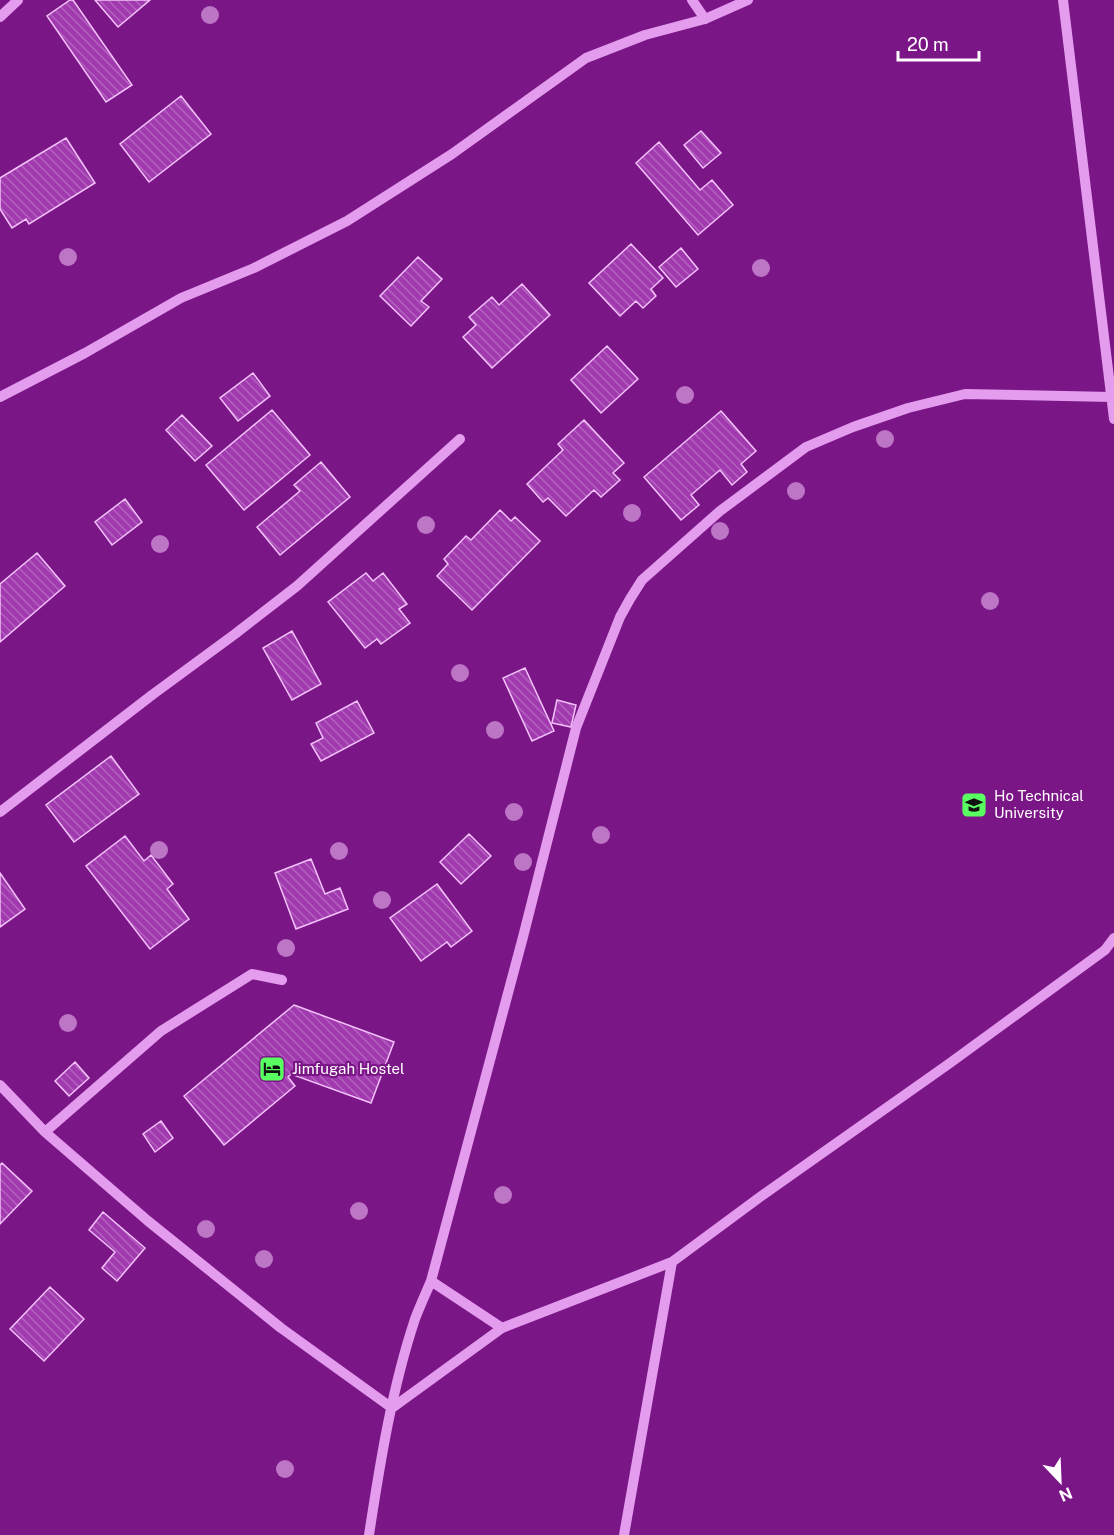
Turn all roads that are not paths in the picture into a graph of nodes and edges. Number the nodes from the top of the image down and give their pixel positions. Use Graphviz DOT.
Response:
graph roads {
  1 [pos="18,0"];
  2 [pos="692,0"];
  3 [pos="748,0"];
  4 [pos="1063,0"];
  5 [pos="0,17"];
  6 [pos="705,19"];
  7 [pos="0,397"];
  8 [pos="1112,397"];
  9 [pos="1114,419"];
  10 [pos="460,440"];
  11 [pos="0,812"];
  12 [pos="1114,938"];
  13 [pos="282,980"];
  14 [pos="0,1085"];
  15 [pos="45,1132"];
  16 [pos="672,1262"];
  17 [pos="431,1281"];
  18 [pos="502,1328"];
  19 [pos="392,1408"];
  20 [pos="369,1535"];
  21 [pos="624,1535"];
  1 -- 5 [label="street"];
  2 -- 6 [label="street"];
  3 -- 6 [label="street"];
  4 -- 8 [label="street"];
  6 -- 7 [label="street"];
  8 -- 9 [label="street"];
  8 -- 17 [label="street"];
  10 -- 11 [label="street"];
  12 -- 16 [label="street"];
  13 -- 15 [label="street"];
  14 -- 15 [label="street"];
  15 -- 19 [label="street"];
  16 -- 18 [label="street"];
  16 -- 21 [label="street"];
  17 -- 18 [label="street"];
  17 -- 19 [label="street"];
  18 -- 19 [label="street"];
  19 -- 20 [label="street"];
}
